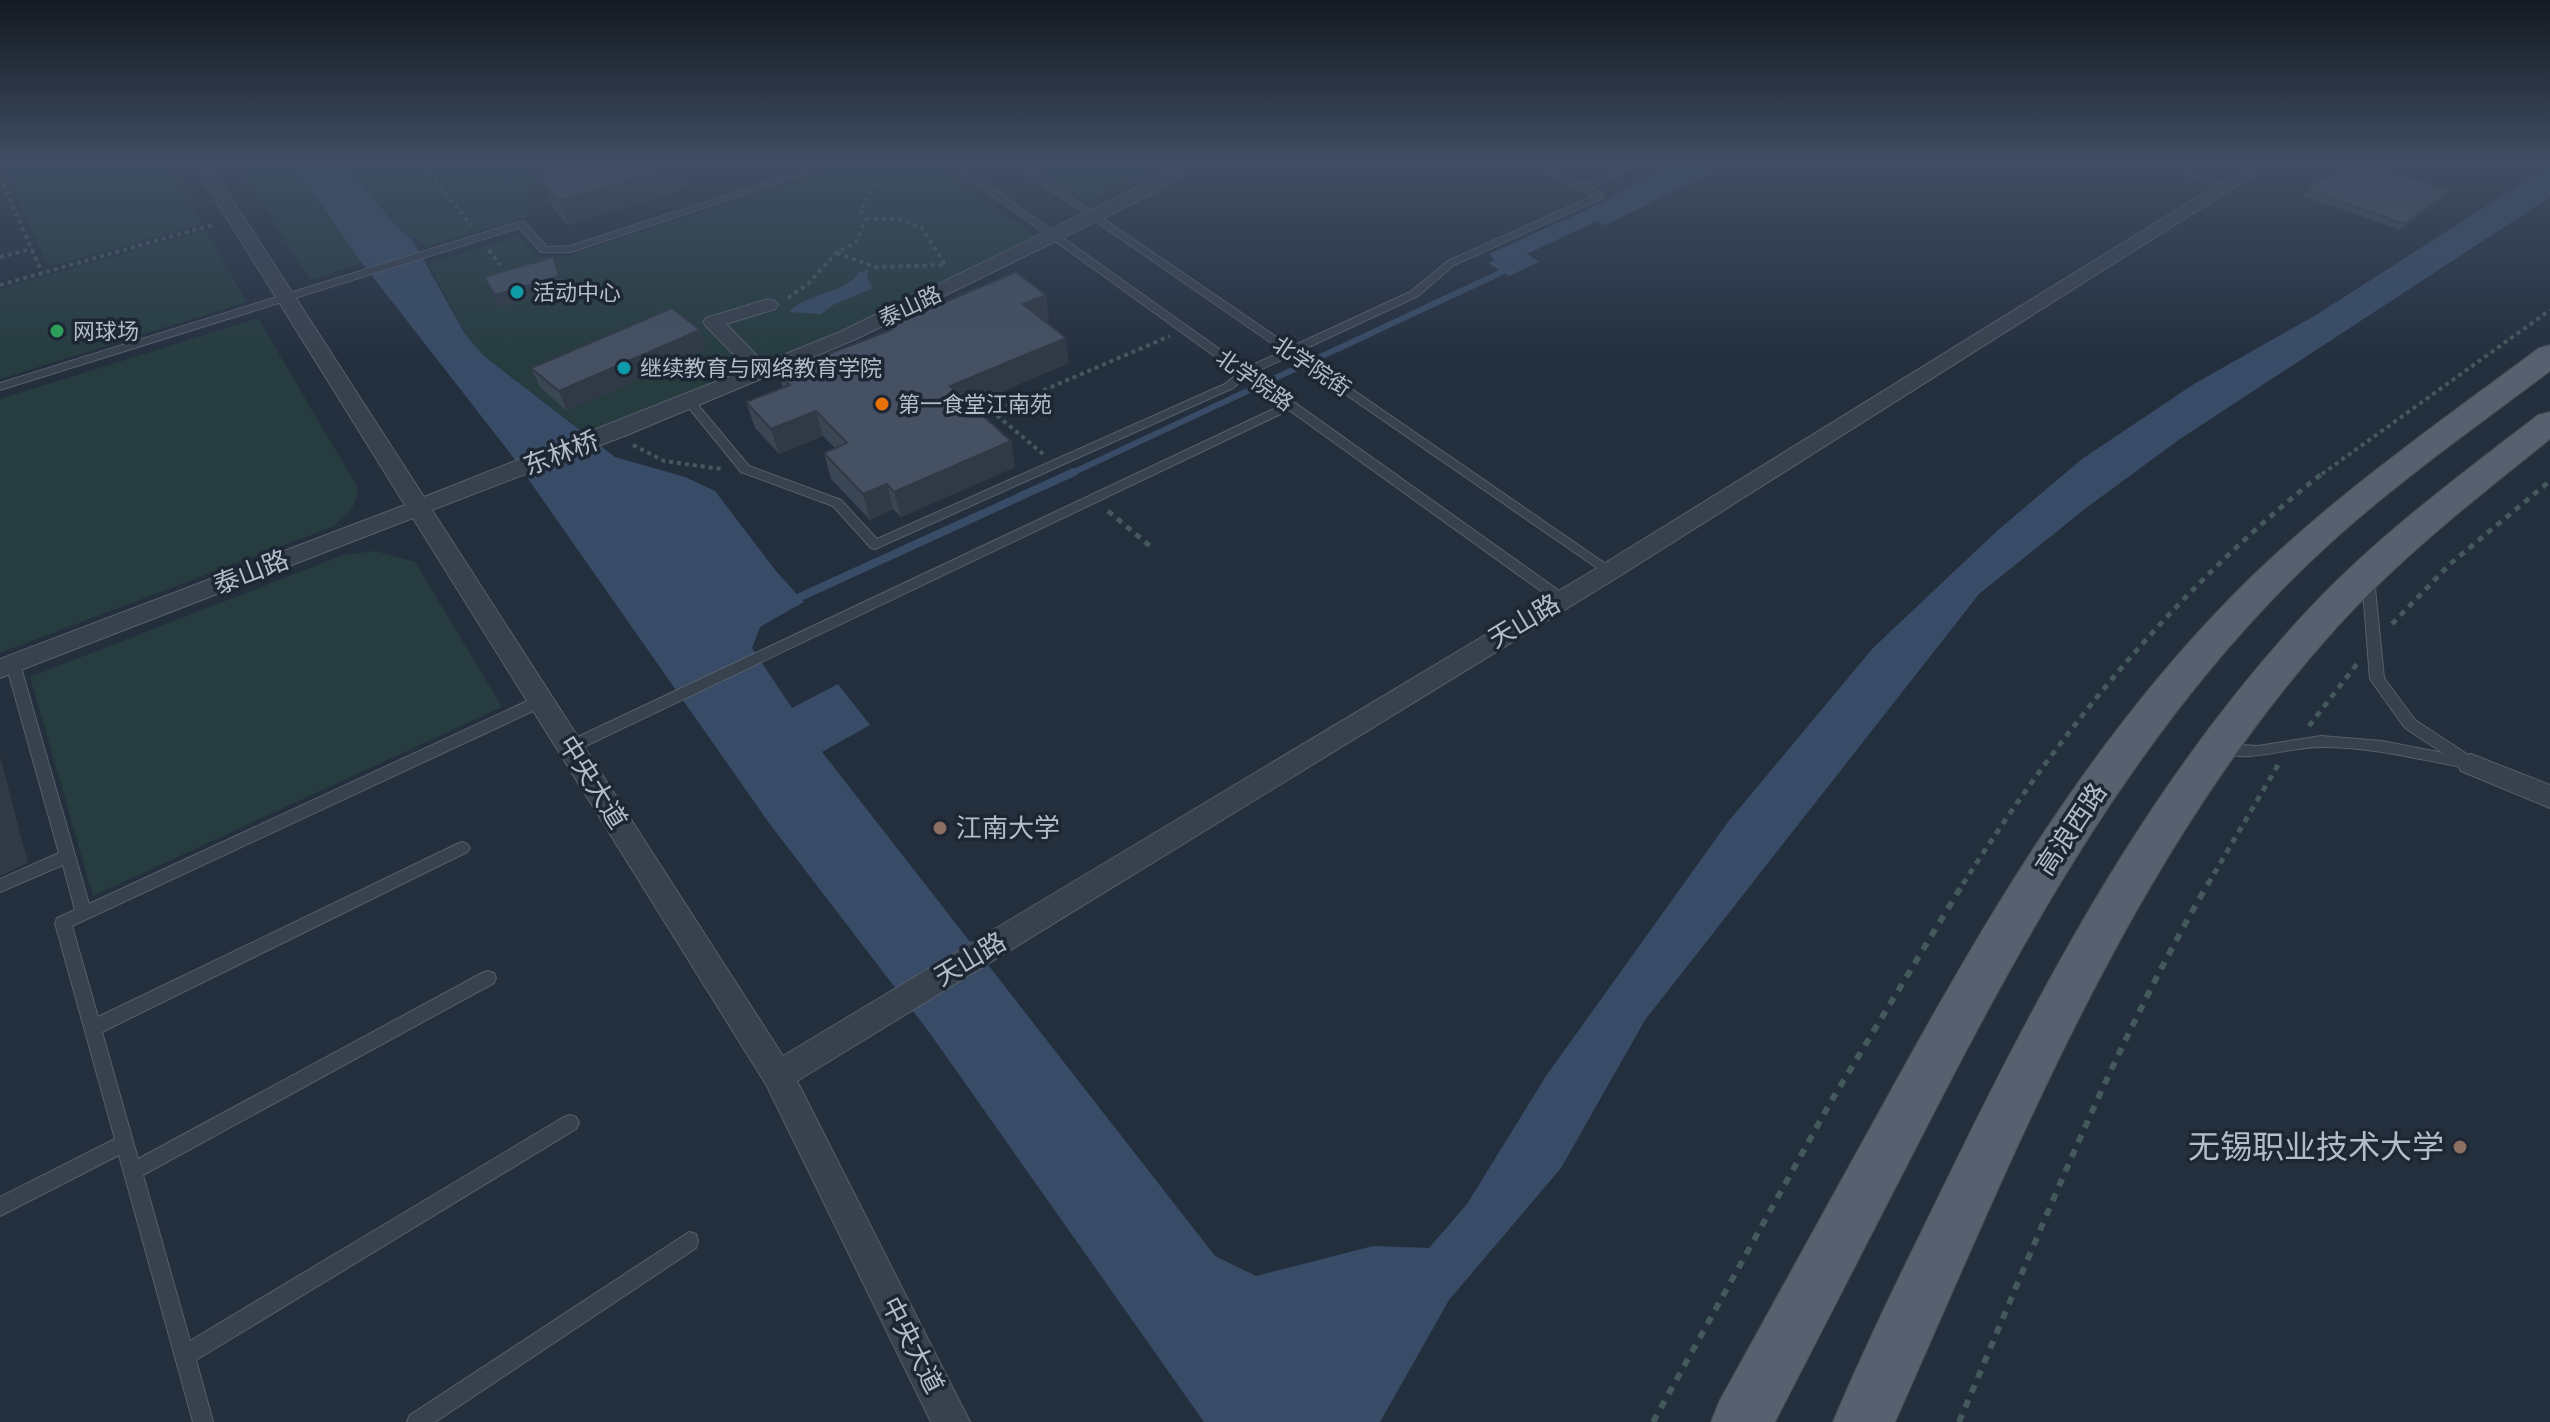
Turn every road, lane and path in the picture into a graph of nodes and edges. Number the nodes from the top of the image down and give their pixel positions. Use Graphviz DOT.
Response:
graph roads {
  1 [pos="23,228"];
  2 [pos="199,228"];
  3 [pos="242,228"];
  4 [pos="474,228"];
  5 [pos="508,228"];
  6 [pos="525,228"];
  7 [pos="634,228"];
  8 [pos="864,228"];
  9 [pos="921,228"];
  10 [pos="1043,228"];
  11 [pos="1069,228"];
  12 [pos="1111,228"];
  13 [pos="1528,228"];
  14 [pos="2160,228"];
  15 [pos="1054,236"];
  16 [pos="481,237"];
  17 [pos="32,249"];
  18 [pos="836,253"];
  19 [pos="0,257"];
  20 [pos="944,265"];
  21 [pos="42,273"];
  22 [pos="967,279"];
  23 [pos="0,285"];
  24 [pos="286,297"];
  25 [pos="768,305"];
  26 [pos="1185,330"];
  27 [pos="1290,352"];
  28 [pos="2550,355"];
  29 [pos="761,371"];
  30 [pos="1245,373"];
  31 [pos="0,387"];
  32 [pos="689,401"];
  33 [pos="1290,405"];
  34 [pos="2550,422"];
  35 [pos="619,430"];
  36 [pos="1054,464"];
  37 [pos="745,469"];
  38 [pos="502,476"];
  39 [pos="2550,481"];
  40 [pos="1092,498"];
  41 [pos="419,507"];
  42 [pos="1150,546"];
  43 [pos="1610,571"];
  44 [pos="2367,574"];
  45 [pos="1560,598"];
  46 [pos="2372,645"];
  47 [pos="7,666"];
  48 [pos="541,701"];
  49 [pos="2294,745"];
  50 [pos="570,747"];
  51 [pos="2216,748"];
  52 [pos="2471,764"];
  53 [pos="2550,797"];
  54 [pos="462,848"];
  55 [pos="68,856"];
  56 [pos="0,886"];
  57 [pos="84,913"];
  58 [pos="488,978"];
  59 [pos="93,1028"];
  60 [pos="778,1076"];
  61 [pos="570,1123"];
  62 [pos="125,1143"];
  63 [pos="133,1171"];
  64 [pos="0,1207"];
  65 [pos="689,1241"];
  66 [pos="185,1355"];
  67 [pos="203,1422"];
  68 [pos="417,1422"];
  69 [pos="951,1422"];
  70 [pos="1742,1422"];
  71 [pos="1864,1422"];
  72 [pos="1959,1422"];
  1 -- 17 [label="path"];
  2 -- 21 [label="path"];
  3 -- 24 [label="street, 中央大道"];
  4 -- 16 [label="path"];
  5 -- 16 [label="lane"];
  6 -- 7 [label="lane"];
  8 -- 18 [label="path"];
  9 -- 20 [label="path"];
  10 -- 15 [label="lane, 北学院路"];
  11 -- 15 [label="street, 泰山路"];
  12 -- 27 [label="lane, 北学院街"];
  13 -- 27 [label="lane"];
  14 -- 43 [label="street, 天山路"];
  15 -- 22 [label="street, 泰山路"];
  15 -- 26 [label="lane, 北学院路"];
  16 -- 24 [label="lane"];
  17 -- 19 [label="path"];
  17 -- 21 [label="path"];
  18 -- 20 [label="path"];
  18 -- 25 [label="path"];
  20 -- 22 [label="path"];
  21 -- 23 [label="path"];
  22 -- 29 [label="street, 泰山路"];
  24 -- 31 [label="lane"];
  24 -- 41 [label="street, 中央大道"];
  25 -- 29 [label="street"];
  26 -- 30 [label="lane, 北学院路"];
  26 -- 36 [label="path"];
  27 -- 30 [label="lane"];
  27 -- 43 [label="lane, 北学院街"];
  28 -- 70 [label="main road, 高浪西路"];
  29 -- 32 [label="street, 泰山路"];
  30 -- 33 [label="lane, 北学院路"];
  30 -- 36 [label="lane"];
  32 -- 35 [label="street, 泰山路"];
  32 -- 37 [label="lane"];
  33 -- 40 [label="lane"];
  33 -- 45 [label="lane, 北学院路"];
  34 -- 44 [label="main road"];
  35 -- 37 [label="path"];
  35 -- 38 [label="street, 东林桥"];
  36 -- 37 [label="lane"];
  38 -- 41 [label="street, 泰山路"];
  39 -- 46 [label="path"];
  40 -- 42 [label="path"];
  40 -- 50 [label="lane"];
  41 -- 47 [label="street, 泰山路"];
  41 -- 48 [label="street, 中央大道"];
  43 -- 45 [label="street, 天山路"];
  44 -- 46 [label="lane"];
  44 -- 51 [label="main road"];
  45 -- 60 [label="street, 天山路"];
  46 -- 49 [label="path"];
  46 -- 52 [label="lane"];
  47 -- 55 [label="lane"];
  48 -- 50 [label="street, 中央大道"];
  48 -- 57 [label="lane"];
  49 -- 51 [label="lane"];
  49 -- 52 [label="lane"];
  49 -- 72 [label="path"];
  50 -- 60 [label="street, 中央大道"];
  51 -- 71 [label="main road"];
  52 -- 53 [label="street"];
  54 -- 59 [label="lane"];
  55 -- 56 [label="lane"];
  55 -- 57 [label="lane"];
  57 -- 59 [label="lane"];
  58 -- 63 [label="lane"];
  59 -- 62 [label="lane"];
  60 -- 69 [label="street, 中央大道"];
  61 -- 66 [label="lane"];
  62 -- 63 [label="lane"];
  62 -- 64 [label="lane"];
  63 -- 66 [label="lane"];
  65 -- 68 [label="lane"];
  66 -- 67 [label="lane"];
}
